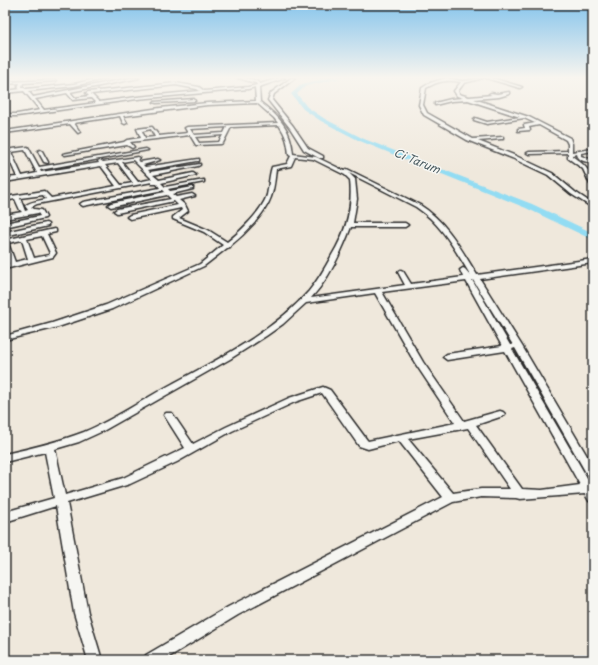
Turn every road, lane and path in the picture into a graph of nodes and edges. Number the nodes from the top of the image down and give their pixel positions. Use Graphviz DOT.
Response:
graph roads {
  1 [pos="55,109"];
  2 [pos="63,109"];
  3 [pos="162,109"];
  4 [pos="268,109"];
  5 [pos="277,109"];
  6 [pos="422,109"];
  7 [pos="500,109"];
  8 [pos="43,111"];
  9 [pos="167,113"];
  10 [pos="121,115"];
  11 [pos="5,116"];
  12 [pos="525,117"];
  13 [pos="71,119"];
  14 [pos="475,119"];
  15 [pos="125,123"];
  16 [pos="280,124"];
  17 [pos="540,124"];
  18 [pos="552,129"];
  19 [pos="520,130"];
  20 [pos="560,130"];
  21 [pos="5,132"];
  22 [pos="78,132"];
  23 [pos="227,132"];
  24 [pos="192,135"];
  25 [pos="158,138"];
  26 [pos="501,138"];
  27 [pos="144,139"];
  28 [pos="469,140"];
  29 [pos="102,142"];
  30 [pos="126,143"];
  31 [pos="146,150"];
  32 [pos="593,150"];
  33 [pos="7,151"];
  34 [pos="40,151"];
  35 [pos="570,152"];
  36 [pos="95,153"];
  37 [pos="529,153"];
  38 [pos="579,153"];
  39 [pos="67,156"];
  40 [pos="292,156"];
  41 [pos="98,158"];
  42 [pos="137,160"];
  43 [pos="158,160"];
  44 [pos="119,161"];
  45 [pos="46,162"];
  46 [pos="593,162"];
  47 [pos="102,164"];
  48 [pos="36,166"];
  49 [pos="144,169"];
  50 [pos="40,174"];
  51 [pos="149,174"];
  52 [pos="193,175"];
  53 [pos="20,178"];
  54 [pos="5,180"];
  55 [pos="202,180"];
  56 [pos="156,181"];
  57 [pos="137,184"];
  58 [pos="593,184"];
  59 [pos="120,187"];
  60 [pos="165,188"];
  61 [pos="191,188"];
  62 [pos="170,193"];
  63 [pos="76,195"];
  64 [pos="192,196"];
  65 [pos="17,197"];
  66 [pos="5,199"];
  67 [pos="177,199"];
  68 [pos="50,200"];
  69 [pos="83,204"];
  70 [pos="111,205"];
  71 [pos="183,206"];
  72 [pos="593,206"];
  73 [pos="29,210"];
  74 [pos="117,211"];
  75 [pos="5,215"];
  76 [pos="130,217"];
  77 [pos="5,225"];
  78 [pos="46,225"];
  79 [pos="350,225"];
  80 [pos="405,225"];
  81 [pos="54,232"];
  82 [pos="5,234"];
  83 [pos="44,234"];
  84 [pos="24,238"];
  85 [pos="5,243"];
  86 [pos="228,246"];
  87 [pos="32,261"];
  88 [pos="593,261"];
  89 [pos="13,265"];
  90 [pos="5,267"];
  91 [pos="463,270"];
  92 [pos="401,272"];
  93 [pos="472,278"];
  94 [pos="409,286"];
  95 [pos="377,290"];
  96 [pos="303,301"];
  97 [pos="5,338"];
  98 [pos="518,346"];
  99 [pos="507,347"];
  100 [pos="447,357"];
  101 [pos="500,414"];
  102 [pos="169,415"];
  103 [pos="465,424"];
  104 [pos="401,437"];
  105 [pos="49,447"];
  106 [pos="190,449"];
  107 [pos="5,458"];
  108 [pos="593,475"];
  109 [pos="590,493"];
  110 [pos="520,495"];
  111 [pos="450,498"];
  112 [pos="60,502"];
  113 [pos="5,517"];
  114 [pos="95,660"];
  115 [pos="151,660"];
  1 -- 8 [label="street"];
  2 -- 13 [label="street"];
  3 -- 9 [label="street"];
  3 -- 10 [label="street"];
  4 -- 16 [label="street"];
  5 -- 93 [label="street"];
  6 -- 28 [label="street"];
  7 -- 12 [label="street"];
  8 -- 11 [label="street"];
  10 -- 13 [label="street"];
  10 -- 15 [label="street"];
  12 -- 14 [label="street"];
  12 -- 17 [label="street"];
  13 -- 21 [label="street"];
  13 -- 22 [label="street"];
  16 -- 23 [label="street"];
  16 -- 40 [label="street"];
  17 -- 18 [label="street"];
  17 -- 19 [label="street"];
  18 -- 20 [label="street"];
  18 -- 35 [label="street"];
  23 -- 24 [label="street"];
  23 -- 24 [label="street"];
  24 -- 25 [label="street"];
  25 -- 27 [label="street"];
  25 -- 27 [label="street"];
  26 -- 28 [label="street"];
  27 -- 30 [label="street"];
  28 -- 72 [label="street"];
  29 -- 39 [label="street"];
  30 -- 36 [label="street"];
  30 -- 39 [label="street"];
  31 -- 41 [label="street"];
  32 -- 38 [label="street"];
  33 -- 48 [label="street"];
  33 -- 53 [label="street"];
  34 -- 45 [label="street"];
  35 -- 37 [label="street"];
  35 -- 38 [label="street"];
  35 -- 58 [label="street"];
  36 -- 39 [label="street"];
  36 -- 41 [label="street"];
  38 -- 46 [label="street"];
  39 -- 45 [label="street"];
  40 -- 79 [label="street"];
  40 -- 86 [label="street"];
  41 -- 47 [label="street"];
  41 -- 48 [label="street"];
  42 -- 43 [label="street"];
  42 -- 44 [label="street"];
  42 -- 49 [label="street"];
  44 -- 47 [label="street"];
  44 -- 57 [label="street"];
  45 -- 48 [label="street"];
  47 -- 50 [label="street"];
  47 -- 59 [label="street"];
  48 -- 50 [label="street"];
  49 -- 51 [label="street"];
  49 -- 51 [label="street"];
  50 -- 53 [label="street"];
  51 -- 56 [label="street"];
  52 -- 56 [label="street"];
  53 -- 54 [label="street"];
  55 -- 60 [label="street"];
  56 -- 57 [label="street"];
  56 -- 60 [label="street"];
  56 -- 63 [label="street"];
  57 -- 59 [label="street"];
  59 -- 63 [label="street"];
  60 -- 62 [label="street"];
  60 -- 69 [label="street"];
  61 -- 62 [label="street"];
  62 -- 67 [label="street"];
  62 -- 70 [label="street"];
  63 -- 68 [label="street"];
  64 -- 67 [label="street"];
  65 -- 66 [label="street"];
  65 -- 68 [label="street"];
  65 -- 73 [label="street"];
  67 -- 71 [label="street"];
  67 -- 74 [label="street"];
  68 -- 73 [label="street"];
  71 -- 76 [label="street"];
  71 -- 86 [label="street"];
  73 -- 75 [label="street"];
  73 -- 75 [label="street"];
  73 -- 77 [label="street"];
  78 -- 82 [label="street"];
  79 -- 80 [label="street"];
  79 -- 96 [label="street"];
  81 -- 83 [label="street"];
  83 -- 84 [label="street"];
  83 -- 87 [label="street"];
  84 -- 85 [label="street"];
  84 -- 87 [label="street"];
  85 -- 89 [label="street"];
  86 -- 97 [label="street"];
  87 -- 89 [label="street"];
  88 -- 93 [label="street"];
  89 -- 90 [label="street"];
  91 -- 93 [label="street"];
  92 -- 94 [label="street"];
  93 -- 94 [label="street"];
  93 -- 98 [label="street"];
  93 -- 99 [label="street"];
  94 -- 95 [label="street"];
  95 -- 96 [label="street"];
  95 -- 103 [label="street"];
  96 -- 105 [label="street"];
  98 -- 99 [label="street"];
  98 -- 108 [label="street"];
  99 -- 100 [label="street"];
  99 -- 109 [label="street"];
  101 -- 103 [label="street"];
  102 -- 106 [label="street"];
  103 -- 104 [label="street"];
  103 -- 110 [label="street"];
  104 -- 106 [label="street"];
  104 -- 111 [label="street"];
  105 -- 107 [label="street"];
  105 -- 112 [label="street"];
  106 -- 112 [label="street"];
  109 -- 110 [label="street"];
  110 -- 111 [label="street"];
  111 -- 115 [label="street"];
  112 -- 113 [label="street"];
  112 -- 114 [label="street"];
}
